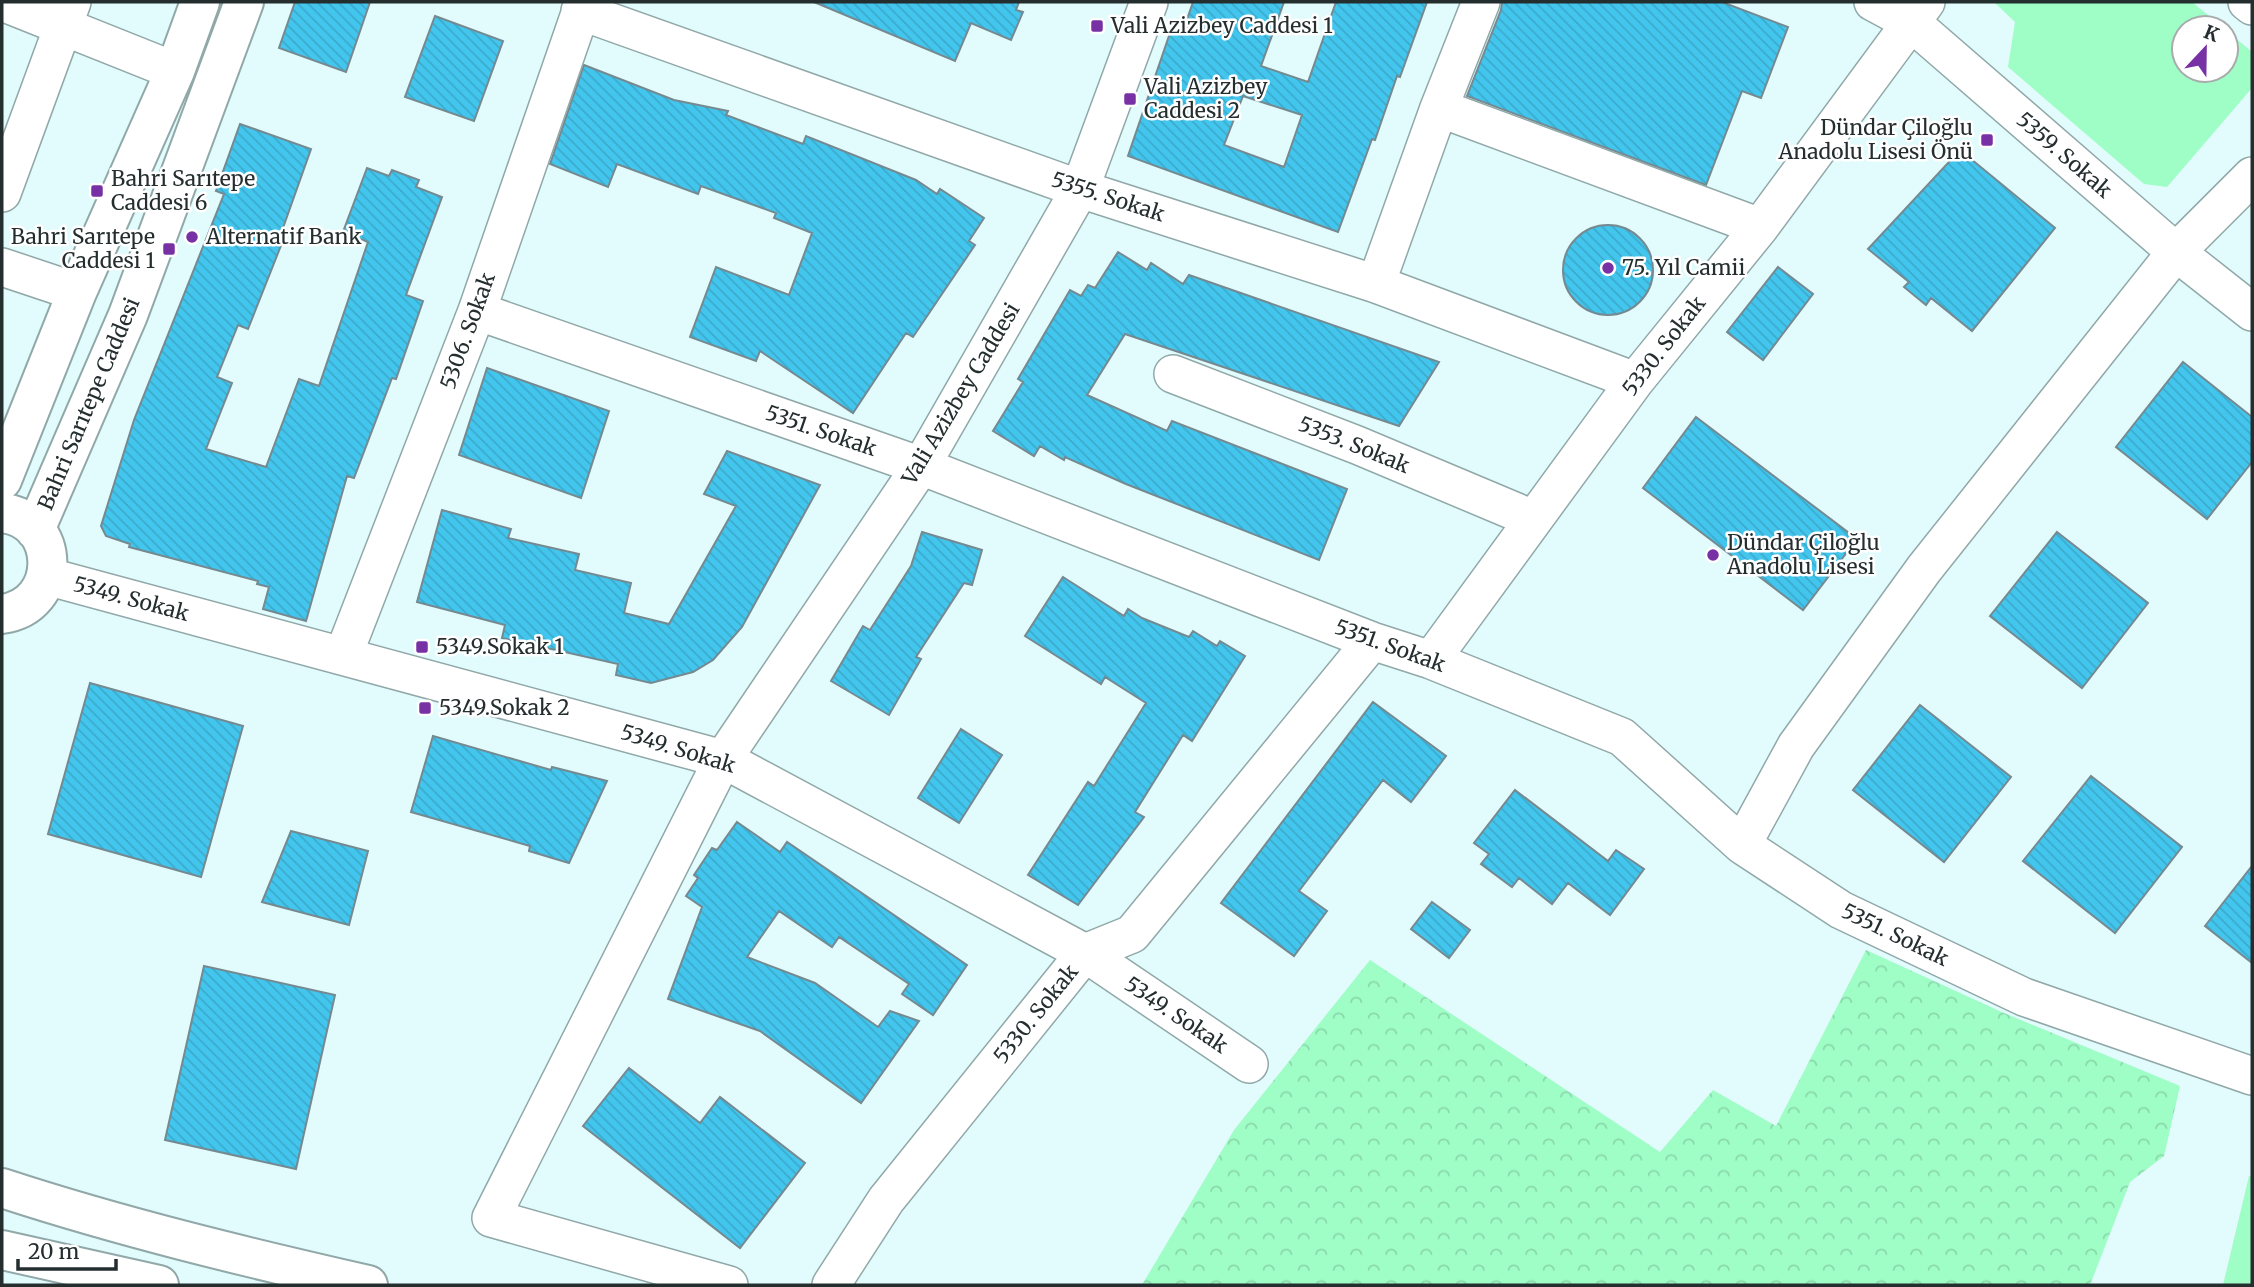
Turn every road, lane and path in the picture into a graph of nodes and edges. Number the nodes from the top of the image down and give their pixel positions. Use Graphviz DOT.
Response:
graph roads {
  1 [pos="2,2"];
  2 [pos="200,2"];
  3 [pos="244,2"];
  4 [pos="1149,2"];
  5 [pos="1481,2"];
  6 [pos="1873,2"];
  7 [pos="2247,2"];
  8 [pos="582,6"];
  9 [pos="2252,6"];
  10 [pos="1919,13"];
  11 [pos="68,14"];
  12 [pos="174,71"];
  13 [pos="1439,108"];
  14 [pos="2252,176"];
  15 [pos="1080,189"];
  16 [pos="2,192"];
  17 [pos="1760,227"];
  18 [pos="2176,252"];
  19 [pos="2,267"];
  20 [pos="1376,284"];
  21 [pos="77,292"];
  22 [pos="477,311"];
  23 [pos="2252,312"];
  24 [pos="1173,374"];
  25 [pos="1635,381"];
  26 [pos="921,466"];
  27 [pos="2,480"];
  28 [pos="2,513"];
  29 [pos="1534,519"];
  30 [pos="35,530"];
  31 [pos="46,576"];
  32 [pos="3,616"];
  33 [pos="1372,641"];
  34 [pos="343,656"];
  35 [pos="1431,660"];
  36 [pos="723,759"];
  37 [pos="1742,845"];
  38 [pos="1085,953"];
  39 [pos="1249,1064"];
  40 [pos="2252,1076"];
  41 [pos="2,1188"];
  42 [pos="2,1250"];
  43 [pos="159,1285"];
  44 [pos="368,1285"];
  45 [pos="729,1285"];
  46 [pos="831,1285"];
  1 -- 11 [label="street"];
  2 -- 12 [label="main road"];
  3 -- 30 [label="main road, Bahri Sarıtepe Caddesi"];
  4 -- 15 [label="street, Vali Azizbey Caddesi"];
  5 -- 13 [label="street"];
  6 -- 10 [label="street, 5359. Sokak"];
  7 -- 9 [label="street"];
  8 -- 15 [label="street, 5355. Sokak"];
  8 -- 22 [label="street, 5306. Sokak"];
  10 -- 17 [label="street, 5330. Sokak"];
  10 -- 18 [label="street, 5359. Sokak"];
  11 -- 12 [label="street"];
  11 -- 16 [label="street"];
  12 -- 21 [label="main road"];
  13 -- 17 [label="street"];
  13 -- 20 [label="street"];
  14 -- 18 [label="street"];
  15 -- 20 [label="street, 5355. Sokak"];
  15 -- 26 [label="street, Vali Azizbey Caddesi"];
  17 -- 25 [label="street, 5330. Sokak"];
  18 -- 23 [label="street, 5359. Sokak"];
  18 -- 37 [label="street"];
  19 -- 21 [label="street"];
  20 -- 25 [label="street, 5355. Sokak"];
  21 -- 27 [label="main road"];
  22 -- 26 [label="street, 5351. Sokak"];
  22 -- 34 [label="street, 5306. Sokak"];
  24 -- 29 [label="street, 5353. Sokak"];
  25 -- 29 [label="street, 5330. Sokak"];
  26 -- 33 [label="street, 5351. Sokak"];
  26 -- 36 [label="street, Vali Azizbey Caddesi"];
  28 -- 30 [label="main road, Bahri Sarıtepe Caddesi"];
  29 -- 35 [label="street, 5330. Sokak"];
  30 -- 31 [label="main road, Bahri Sarıtepe Caddesi"];
  31 -- 32 [label="main road"];
  31 -- 34 [label="street, 5349. Sokak"];
  33 -- 35 [label="street, 5351. Sokak"];
  33 -- 38 [label="street, 5330. Sokak"];
  34 -- 36 [label="street, 5349. Sokak"];
  35 -- 37 [label="street, 5351. Sokak"];
  36 -- 38 [label="street, 5349. Sokak"];
  36 -- 45 [label="street, Vali Azizbey Caddesi"];
  37 -- 40 [label="street, 5351. Sokak"];
  38 -- 39 [label="street, 5349. Sokak"];
  38 -- 46 [label="street, 5330. Sokak"];
  41 -- 44 [label="main road"];
  42 -- 43 [label="main road"];
}
